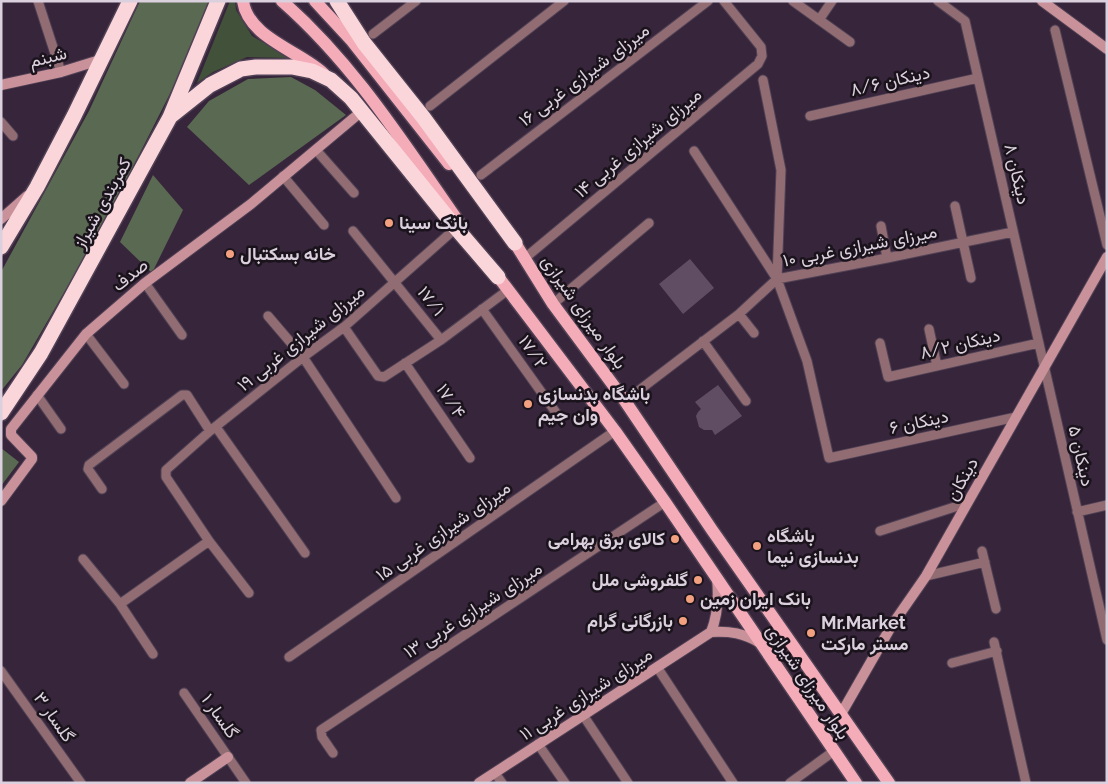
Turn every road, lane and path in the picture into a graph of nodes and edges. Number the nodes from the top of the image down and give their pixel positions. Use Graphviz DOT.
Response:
graph roads {
  1 [pos="38,1"];
  2 [pos="119,1"];
  3 [pos="130,1"];
  4 [pos="218,1"];
  5 [pos="243,1"];
  6 [pos="282,1"];
  7 [pos="315,1"];
  8 [pos="338,1"];
  9 [pos="416,1"];
  10 [pos="564,1"];
  11 [pos="708,1"];
  12 [pos="724,1"];
  13 [pos="793,1"];
  14 [pos="832,1"];
  15 [pos="938,1"];
  16 [pos="1042,1"];
  17 [pos="819,20"];
  18 [pos="1055,30"];
  19 [pos="373,34"];
  20 [pos="850,42"];
  21 [pos="1107,49"];
  22 [pos="105,53"];
  23 [pos="61,72"];
  24 [pos="978,78"];
  25 [pos="763,80"];
  26 [pos="1,85"];
  27 [pos="351,98"];
  28 [pos="430,106"];
  29 [pos="362,111"];
  30 [pos="810,116"];
  31 [pos="170,117"];
  32 [pos="1,122"];
  33 [pos="13,136"];
  34 [pos="316,150"];
  35 [pos="694,151"];
  36 [pos="480,175"];
  37 [pos="283,176"];
  38 [pos="37,187"];
  39 [pos="354,193"];
  40 [pos="954,206"];
  41 [pos="1,219"];
  42 [pos="649,223"];
  43 [pos="324,225"];
  44 [pos="881,226"];
  45 [pos="456,228"];
  46 [pos="353,231"];
  47 [pos="1013,232"];
  48 [pos="964,242"];
  49 [pos="515,243"];
  50 [pos="1107,246"];
  51 [pos="1,247"];
  52 [pos="525,258"];
  53 [pos="887,258"];
  54 [pos="1107,258"];
  55 [pos="498,278"];
  56 [pos="971,278"];
  57 [pos="777,279"];
  58 [pos="396,282"];
  59 [pos="145,283"];
  60 [pos="508,290"];
  61 [pos="553,304"];
  62 [pos="482,309"];
  63 [pos="739,314"];
  64 [pos="268,316"];
  65 [pos="344,327"];
  66 [pos="929,329"];
  67 [pos="754,333"];
  68 [pos="86,334"];
  69 [pos="182,335"];
  70 [pos="441,340"];
  71 [pos="703,341"];
  72 [pos="880,343"];
  73 [pos="1039,343"];
  74 [pos="303,357"];
  75 [pos="406,363"];
  76 [pos="937,366"];
  77 [pos="1044,368"];
  78 [pos="124,384"];
  79 [pos="37,395"];
  80 [pos="625,401"];
  81 [pos="746,401"];
  82 [pos="1,413"];
  83 [pos="557,414"];
  84 [pos="1016,417"];
  85 [pos="61,429"];
  86 [pos="213,429"];
  87 [pos="615,431"];
  88 [pos="470,458"];
  89 [pos="102,489"];
  90 [pos="396,498"];
  91 [pos="1,501"];
  92 [pos="665,502"];
  93 [pos="967,503"];
  94 [pos="1107,505"];
  95 [pos="1077,512"];
  96 [pos="880,531"];
  97 [pos="209,541"];
  98 [pos="982,551"];
  99 [pos="305,554"];
  100 [pos="83,559"];
  101 [pos="985,562"];
  102 [pos="926,576"];
  103 [pos="717,579"];
  104 [pos="248,593"];
  105 [pos="120,604"];
  106 [pos="996,609"];
  107 [pos="710,632"];
  108 [pos="1106,636"];
  109 [pos="761,644"];
  110 [pos="153,654"];
  111 [pos="289,657"];
  112 [pos="952,662"];
  113 [pos="657,667"];
  114 [pos="1,670"];
  115 [pos="184,693"];
  116 [pos="841,714"];
  117 [pos="583,715"];
  118 [pos="538,744"];
  119 [pos="834,751"];
  120 [pos="333,752"];
  121 [pos="228,757"];
  122 [pos="494,772"];
  123 [pos="81,783"];
  124 [pos="190,783"];
  125 [pos="246,783"];
  126 [pos="479,783"];
  127 [pos="502,783"];
  128 [pos="565,783"];
  129 [pos="628,783"];
  130 [pos="733,783"];
  131 [pos="790,783"];
  132 [pos="856,783"];
  133 [pos="889,783"];
  134 [pos="1026,783"];
  1 -- 23 [label="street"];
  2 -- 22 [label="highway"];
  3 -- 22 [label="highway"];
  4 -- 31 [label="highway, کمربندی شیراز"];
  5 -- 27 [label="main road"];
  6 -- 55 [label="main road, بلوار میرزای شیرازی"];
  7 -- 49 [label="main road, بلوار میرزای شیرازی"];
  8 -- 49 [label="highway"];
  9 -- 19 [label="street"];
  10 -- 28 [label="street"];
  11 -- 36 [label="street, ۱۶ میرزای شیرازی غربی"];
  12 -- 52 [label="street, ۱۴ میرزای شیرازی غربی"];
  13 -- 17 [label="street"];
  14 -- 17 [label="street"];
  15 -- 24 [label="street, ۸ دینکان"];
  16 -- 21 [label="street"];
  17 -- 20 [label="street"];
  18 -- 50 [label="street"];
  22 -- 23 [label="street, شبنم"];
  22 -- 38 [label="highway"];
  23 -- 26 [label="street, شبنم"];
  24 -- 30 [label="street, ۸/۶ دینکان"];
  24 -- 47 [label="street, ۸ دینکان"];
  25 -- 57 [label="street"];
  27 -- 29 [label="highway"];
  27 -- 31 [label="highway"];
  29 -- 34 [label="street, صدف"];
  29 -- 45 [label="highway"];
  31 -- 82 [label="highway, کمربندی شیراز"];
  32 -- 33 [label="street"];
  34 -- 37 [label="street, صدف"];
  34 -- 39 [label="street"];
  35 -- 57 [label="street"];
  37 -- 43 [label="street"];
  37 -- 59 [label="street, صدف"];
  38 -- 41 [label="street"];
  38 -- 51 [label="highway"];
  40 -- 48 [label="street"];
  42 -- 61 [label="street"];
  44 -- 53 [label="street"];
  45 -- 55 [label="highway"];
  45 -- 58 [label="street, ۱۹ میرزای شیرازی غربی"];
  46 -- 58 [label="street, ۱۷/۱"];
  47 -- 48 [label="street, ۱۰ میرزای شیرازی غربی"];
  47 -- 73 [label="street, ۸ دینکان"];
  48 -- 53 [label="street, ۱۰ میرزای شیرازی غربی"];
  48 -- 56 [label="street"];
  49 -- 52 [label="main road, بلوار میرزای شیرازی"];
  52 -- 61 [label="main road, بلوار میرزای شیرازی"];
  53 -- 57 [label="street, ۱۰ میرزای شیرازی غربی"];
  54 -- 77 [label="street, دینکان"];
  55 -- 60 [label="main road, بلوار میرزای شیرازی"];
  57 -- 63 [label="street, ۱۰ میرزای شیرازی غربی"];
  57 -- 84 [label="street, دینکان ۶"];
  58 -- 65 [label="street, ۱۹ میرزای شیرازی غربی"];
  58 -- 70 [label="street, ۱۷/۱"];
  59 -- 68 [label="street, صدف"];
  59 -- 69 [label="street"];
  60 -- 62 [label="street"];
  60 -- 87 [label="main road, بلوار میرزای شیرازی"];
  61 -- 80 [label="main road, بلوار میرزای شیرازی"];
  62 -- 70 [label="street"];
  62 -- 83 [label="street, ۱۷/۲"];
  63 -- 67 [label="street"];
  63 -- 71 [label="street, ۱۰ میرزای شیرازی غربی"];
  64 -- 74 [label="street"];
  65 -- 74 [label="street, ۱۹ میرزای شیرازی غربی"];
  65 -- 75 [label="street"];
  66 -- 76 [label="street"];
  68 -- 78 [label="street"];
  68 -- 79 [label="street, صدف"];
  70 -- 75 [label="street"];
  71 -- 80 [label="street, ۱۰ میرزای شیرازی غربی"];
  71 -- 81 [label="street"];
  72 -- 76 [label="street, دینکان ۸/۲"];
  73 -- 76 [label="street, دینکان ۸/۲"];
  73 -- 77 [label="street, ۸ دینکان"];
  74 -- 86 [label="street, ۱۹ میرزای شیرازی غربی"];
  74 -- 90 [label="street"];
  75 -- 88 [label="street, ۱۷/۴"];
  77 -- 84 [label="street, دینکان"];
  77 -- 95 [label="street, ۵ دینکان"];
  79 -- 85 [label="street"];
  79 -- 91 [label="street, صدف"];
  80 -- 116 [label="main road, بلوار میرزای شیرازی"];
  84 -- 93 [label="street, دینکان"];
  86 -- 89 [label="street"];
  86 -- 97 [label="street, ۱۹ میرزای شیرازی غربی"];
  86 -- 99 [label="street"];
  87 -- 92 [label="main road, بلوار میرزای شیرازی"];
  87 -- 111 [label="street, ۱۵ میرزای شیرازی غربی"];
  92 -- 103 [label="main road, بلوار میرزای شیرازی"];
  92 -- 120 [label="street, ۱۳ میرزای شیرازی غربی"];
  93 -- 96 [label="street"];
  93 -- 102 [label="street, دینکان"];
  94 -- 95 [label="street"];
  95 -- 108 [label="street, ۵ دینکان"];
  97 -- 104 [label="street"];
  97 -- 105 [label="street"];
  98 -- 101 [label="street"];
  100 -- 105 [label="street"];
  101 -- 102 [label="street"];
  101 -- 106 [label="street"];
  102 -- 116 [label="street, دینکان"];
  103 -- 107 [label="street"];
  103 -- 109 [label="main road, بلوار میرزای شیرازی"];
  105 -- 110 [label="street"];
  107 -- 109 [label="street"];
  107 -- 113 [label="street, میرزای شیرازی غربی ۱۱"];
  109 -- 119 [label="main road, بلوار میرزای شیرازی"];
  112 -- 134 [label="street"];
  113 -- 117 [label="street, میرزای شیرازی غربی ۱۱"];
  113 -- 130 [label="street"];
  114 -- 123 [label="street, گلسار ۳"];
  115 -- 121 [label="street, گلسار ۱"];
  116 -- 133 [label="main road, بلوار میرزای شیرازی"];
  117 -- 118 [label="street, میرزای شیرازی غربی ۱۱"];
  117 -- 129 [label="street"];
  118 -- 122 [label="street, میرزای شیرازی غربی ۱۱"];
  118 -- 128 [label="street"];
  119 -- 131 [label="street"];
  119 -- 132 [label="main road, بلوار میرزای شیرازی"];
  121 -- 124 [label="street"];
  121 -- 125 [label="street, گلسار ۱"];
  122 -- 126 [label="street, میرزای شیرازی غربی ۱۱"];
  122 -- 127 [label="street"];
}
